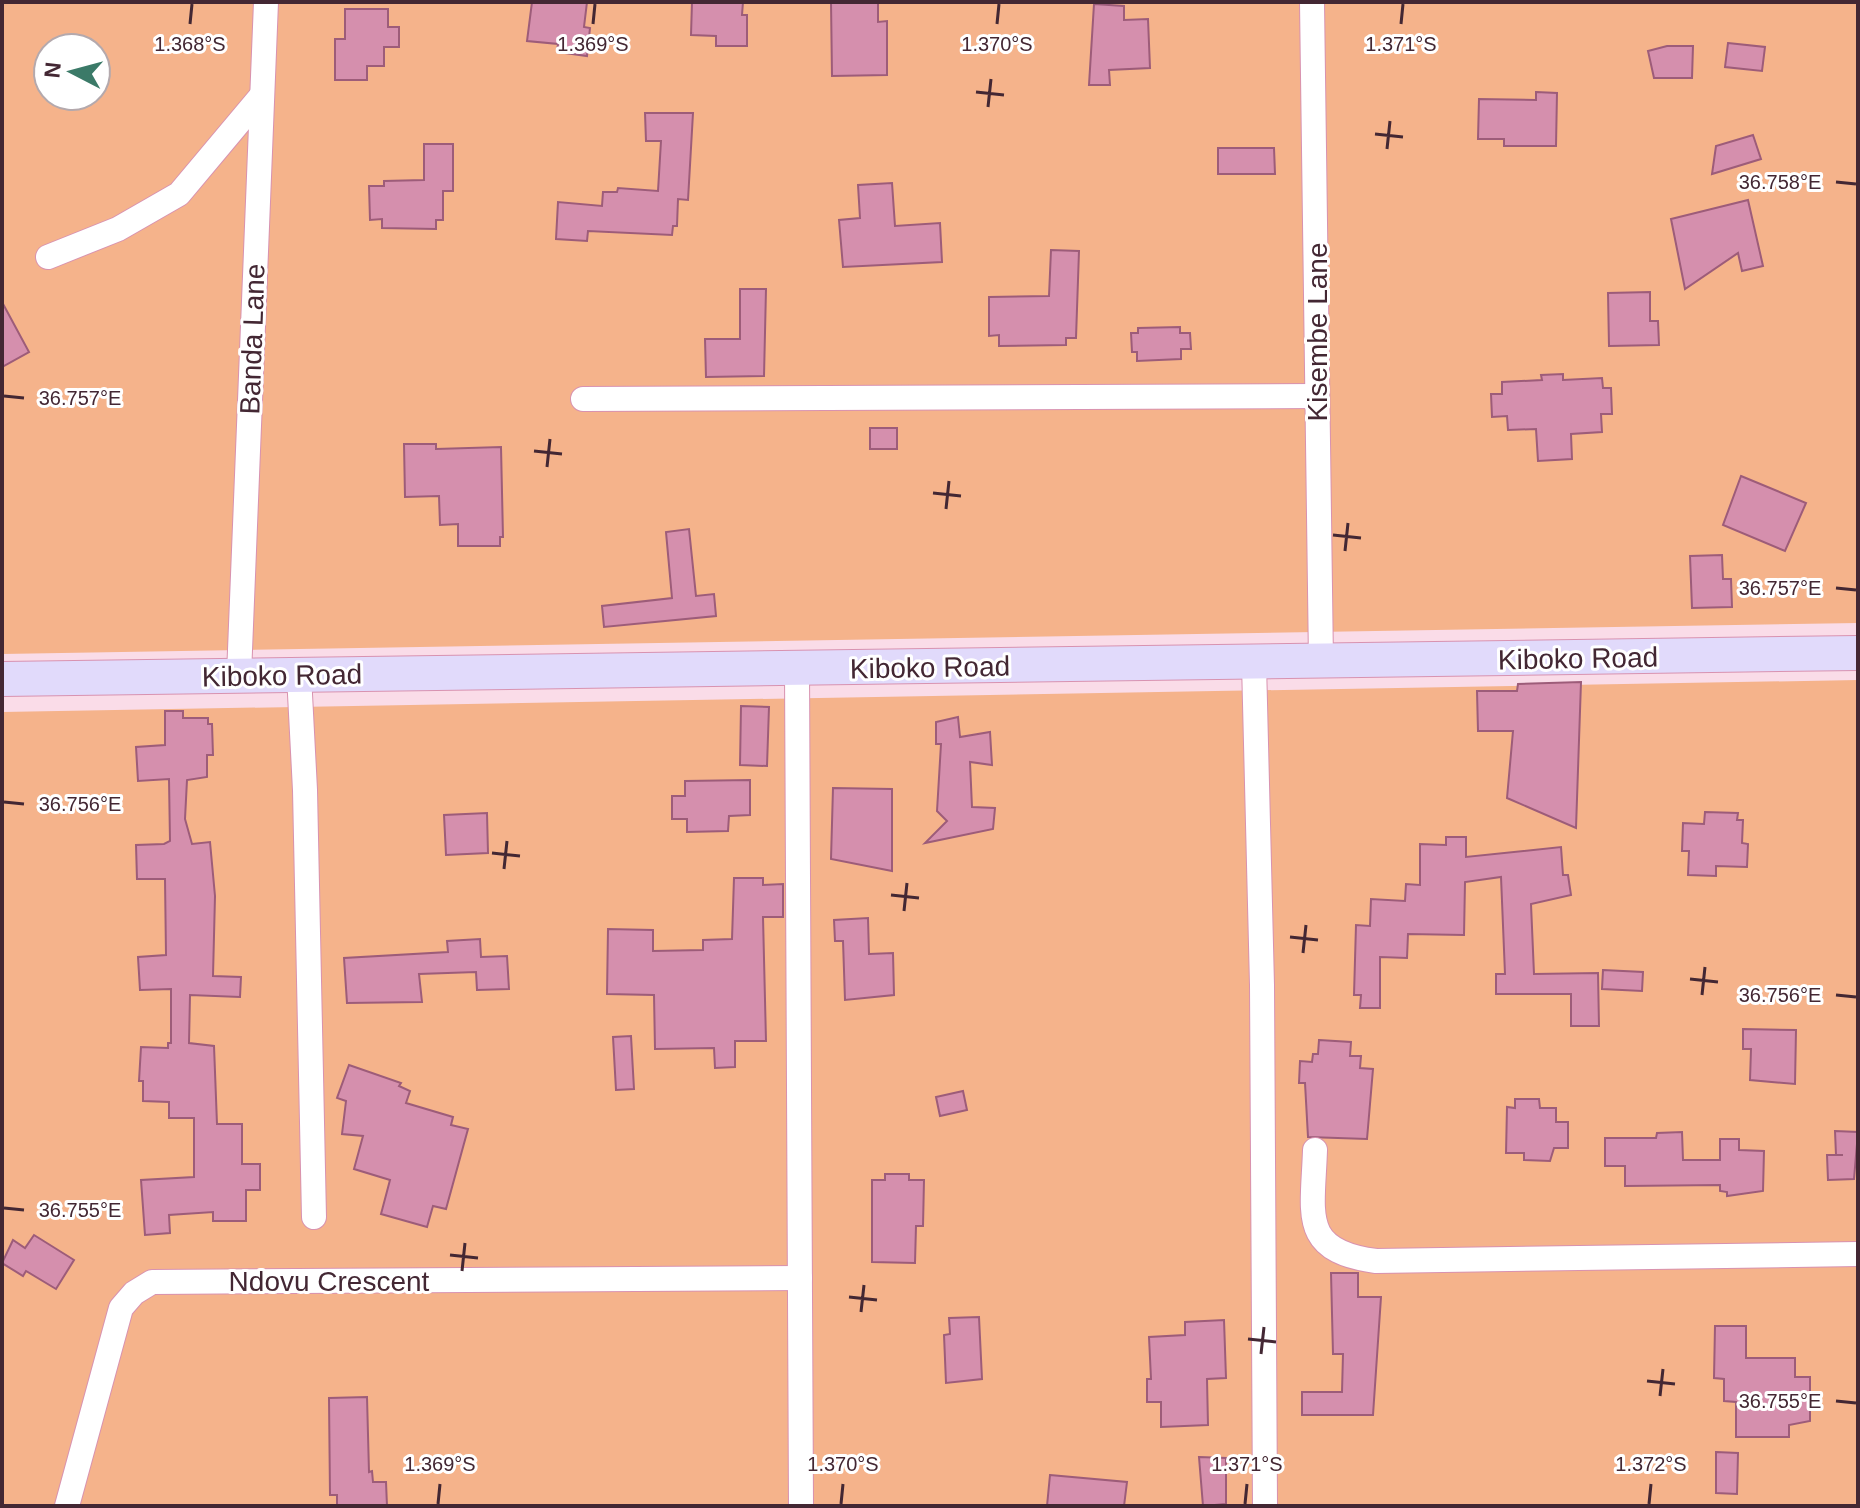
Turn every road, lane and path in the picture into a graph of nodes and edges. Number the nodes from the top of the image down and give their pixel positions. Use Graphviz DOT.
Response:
graph roads {
  1 [pos="266,2"];
  2 [pos="1312,2"];
  3 [pos="262,95"];
  4 [pos="48,257"];
  5 [pos="1317,396"];
  6 [pos="583,399"];
  7 [pos="1858,653"];
  8 [pos="1321,662"];
  9 [pos="1254,663"];
  10 [pos="797,668"];
  11 [pos="239,675"];
  12 [pos="299,675"];
  13 [pos="2,679"];
  14 [pos="1315,1150"];
  15 [pos="314,1217"];
  16 [pos="1858,1254"];
  17 [pos="800,1278"];
  18 [pos="67,1506"];
  19 [pos="801,1506"];
  20 [pos="1265,1506"];
  1 -- 3 [label="street, Banda Lane"];
  2 -- 5 [label="street, Kisembe Lane"];
  3 -- 4 [label="street"];
  3 -- 11 [label="street, Banda Lane"];
  5 -- 6 [label="street"];
  5 -- 8 [label="street, Kisembe Lane"];
  7 -- 8 [label="street, Kiboko Road"];
  8 -- 9 [label="street, Kiboko Road"];
  9 -- 10 [label="street, Kiboko Road"];
  9 -- 20 [label="street"];
  10 -- 12 [label="street, Kiboko Road"];
  10 -- 17 [label="street"];
  11 -- 12 [label="street, Kiboko Road"];
  11 -- 13 [label="street, Kiboko Road"];
  12 -- 15 [label="street"];
  14 -- 16 [label="street"];
  17 -- 18 [label="street, Ndovu Crescent"];
  17 -- 19 [label="street"];
}
